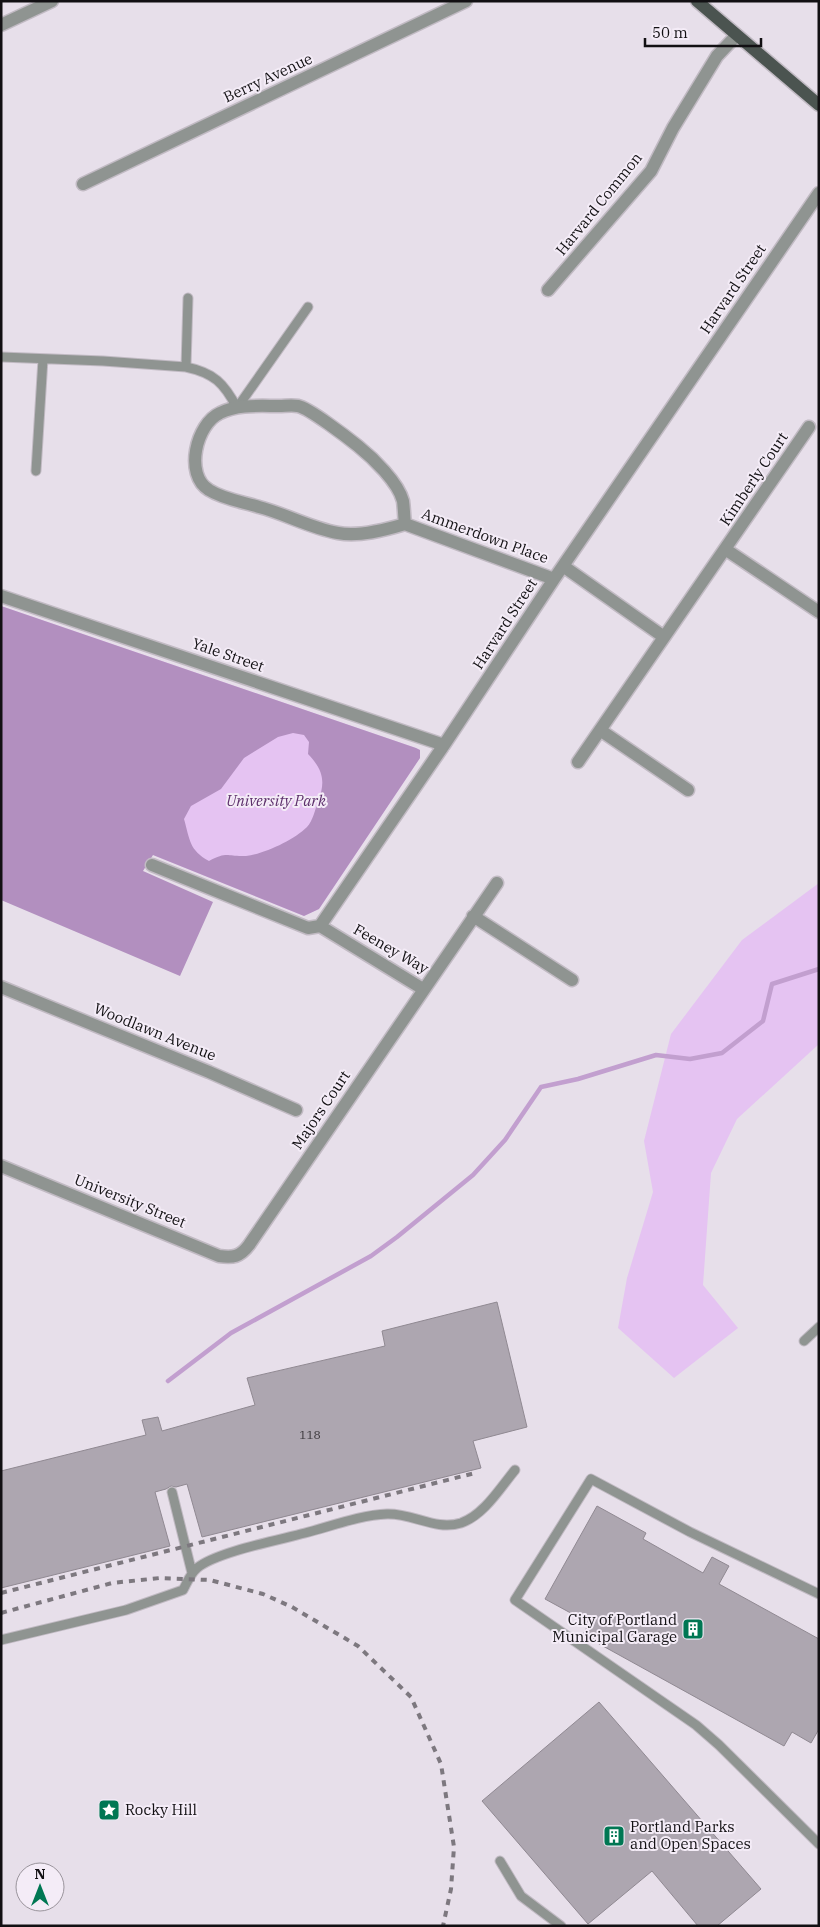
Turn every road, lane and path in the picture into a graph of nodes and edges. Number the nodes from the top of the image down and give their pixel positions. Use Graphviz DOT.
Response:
graph roads {
  1 [pos="52,1"];
  2 [pos="466,1"];
  3 [pos="697,1"];
  4 [pos="1,25"];
  5 [pos="736,36"];
  6 [pos="819,105"];
  7 [pos="83,184"];
  8 [pos="819,193"];
  9 [pos="548,290"];
  10 [pos="188,298"];
  11 [pos="308,307"];
  12 [pos="1,357"];
  13 [pos="43,359"];
  14 [pos="186,367"];
  15 [pos="237,408"];
  16 [pos="809,427"];
  17 [pos="36,471"];
  18 [pos="405,524"];
  19 [pos="725,549"];
  20 [pos="563,566"];
  21 [pos="554,579"];
  22 [pos="1,596"];
  23 [pos="819,612"];
  24 [pos="664,637"];
  25 [pos="600,730"];
  26 [pos="444,745"];
  27 [pos="578,762"];
  28 [pos="688,790"];
  29 [pos="152,865"];
  30 [pos="497,883"];
  31 [pos="473,916"];
  32 [pos="320,926"];
  33 [pos="572,980"];
  34 [pos="1,987"];
  35 [pos="423,989"];
  36 [pos="296,1110"];
  37 [pos="1,1166"];
  38 [pos="245,1250"];
  39 [pos="819,1327"];
  40 [pos="804,1341"];
  41 [pos="515,1470"];
  42 [pos="172,1492"];
  43 [pos="192,1573"];
  44 [pos="819,1594"];
  45 [pos="1,1640"];
  46 [pos="819,1844"];
  47 [pos="500,1861"];
  48 [pos="561,1926"];
  1 -- 4 [label="street"];
  2 -- 7 [label="street, Berry Avenue"];
  3 -- 5 [label="main road"];
  5 -- 6 [label="main road"];
  5 -- 9 [label="street, Harvard Common"];
  8 -- 20 [label="street, Harvard Street"];
  10 -- 14 [label="lane"];
  11 -- 15 [label="lane"];
  12 -- 13 [label="lane"];
  13 -- 14 [label="lane"];
  13 -- 17 [label="lane"];
  14 -- 15 [label="lane"];
  15 -- 18 [label="street, Ammerdown Place"];
  15 -- 18 [label="street, Ammerdown Place"];
  16 -- 19 [label="street, Kimberly Court"];
  18 -- 21 [label="street, Ammerdown Place"];
  19 -- 23 [label="street, Kimberly Court"];
  19 -- 24 [label="street, Kimberly Court"];
  20 -- 21 [label="street, Harvard Street"];
  20 -- 24 [label="street"];
  21 -- 26 [label="street, Harvard Street"];
  22 -- 26 [label="street, Yale Street"];
  24 -- 25 [label="street, Kimberly Court"];
  25 -- 27 [label="street, Kimberly Court"];
  25 -- 28 [label="street"];
  26 -- 32 [label="street, Harvard Street"];
  29 -- 32 [label="street"];
  30 -- 31 [label="street, Feeney Way"];
  31 -- 33 [label="street"];
  31 -- 35 [label="street, Feeney Way"];
  32 -- 35 [label="street, Feeney Way"];
  34 -- 36 [label="street, Woodlawn Avenue"];
  35 -- 38 [label="street, Majors Court"];
  37 -- 38 [label="street, University Street"];
  39 -- 40 [label="lane"];
  41 -- 43 [label="lane"];
  42 -- 43 [label="lane"];
  43 -- 45 [label="lane"];
  44 -- 46 [label="lane"];
  47 -- 48 [label="lane"];
}
